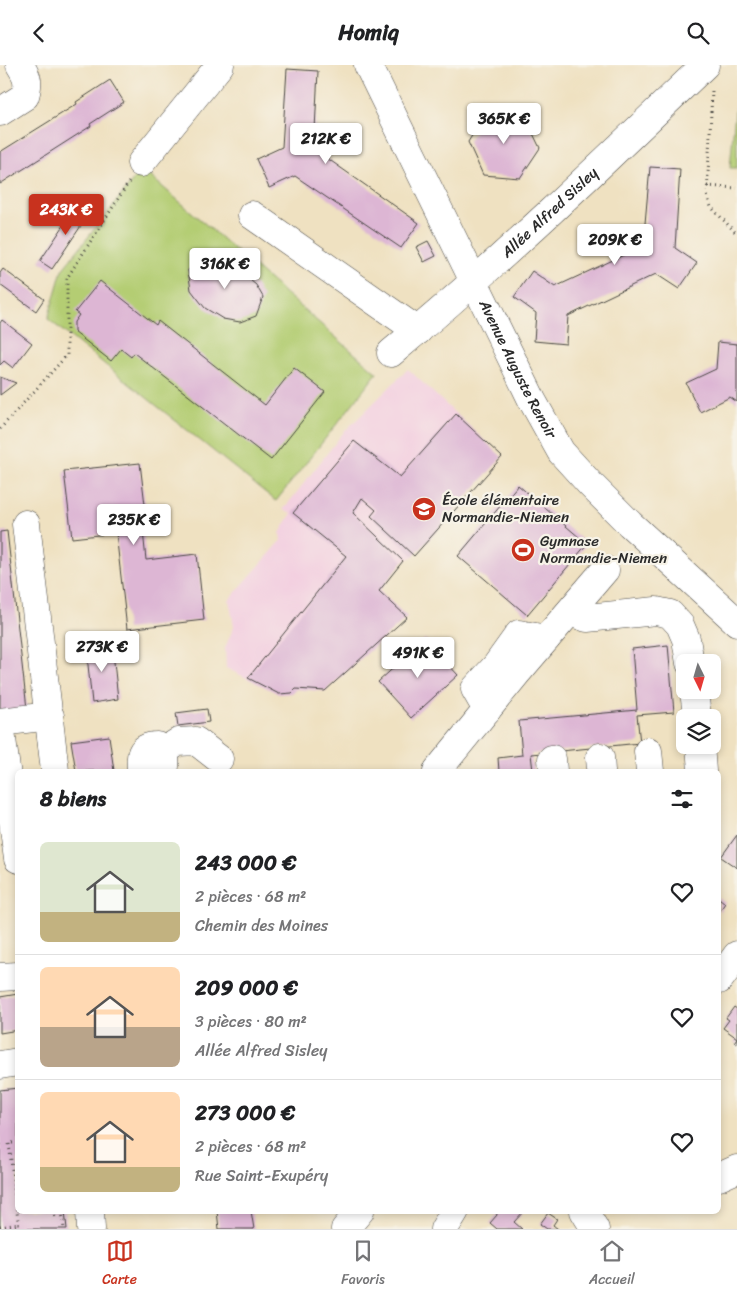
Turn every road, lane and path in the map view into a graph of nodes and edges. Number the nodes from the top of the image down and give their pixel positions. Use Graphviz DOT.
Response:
graph roads {
  1 [pos="20,65"];
  2 [pos="220,65"];
  3 [pos="368,65"];
  4 [pos="701,69"];
  5 [pos="0,112"];
  6 [pos="142,163"];
  7 [pos="707,186"];
  8 [pos="737,188"];
  9 [pos="252,215"];
  10 [pos="737,234"];
  11 [pos="474,283"];
  12 [pos="418,331"];
  13 [pos="391,353"];
  14 [pos="0,429"];
  15 [pos="26,524"];
  16 [pos="605,570"];
  17 [pos="570,612"];
  18 [pos="737,622"];
  19 [pos="688,654"];
  20 [pos="50,716"];
  21 [pos="0,723"];
  22 [pos="153,753"];
  23 [pos="701,754"];
  24 [pos="219,759"];
  25 [pos="55,769"];
  26 [pos="439,769"];
  27 [pos="702,769"];
  28 [pos="15,836"];
  29 [pos="15,976"];
  30 [pos="0,977"];
  31 [pos="15,1062"];
  32 [pos="0,1065"];
  33 [pos="15,1143"];
  34 [pos="737,1169"];
  35 [pos="721,1176"];
  36 [pos="15,1185"];
  37 [pos="18,1214"];
  38 [pos="54,1214"];
  39 [pos="62,1214"];
  40 [pos="90,1214"];
  41 [pos="358,1214"];
  42 [pos="453,1214"];
  43 [pos="586,1214"];
  44 [pos="55,1220"];
  45 [pos="0,1227"];
  46 [pos="19,1227"];
  47 [pos="64,1229"];
  48 [pos="91,1229"];
  49 [pos="345,1229"];
  50 [pos="444,1229"];
  51 [pos="595,1229"];
  1 -- 5 [label="street"];
  2 -- 6 [label="street"];
  3 -- 11 [label="street, Avenue Auguste Renoir"];
  4 -- 7 [label="path"];
  4 -- 11 [label="street, Allée Alfred Sisley"];
  6 -- 14 [label="path"];
  7 -- 8 [label="path"];
  7 -- 10 [label="path"];
  9 -- 12 [label="street"];
  11 -- 12 [label="street, Allée Alfred Sisley"];
  11 -- 18 [label="street, Avenue Auguste Renoir"];
  12 -- 13 [label="street, Allée Alfred Sisley"];
  15 -- 20 [label="street"];
  16 -- 17 [label="street"];
  17 -- 19 [label="street"];
  17 -- 26 [label="street"];
  20 -- 21 [label="street"];
  20 -- 25 [label="street"];
  21 -- 28 [label="street"];
  22 -- 24 [label="street"];
  23 -- 27 [label="street"];
  29 -- 30 [label="street"];
  31 -- 32 [label="street"];
  33 -- 36 [label="path"];
  34 -- 35 [label="street"];
  37 -- 46 [label="path"];
  38 -- 44 [label="path"];
  39 -- 47 [label="path"];
  40 -- 48 [label="street"];
  41 -- 49 [label="street"];
  42 -- 50 [label="street"];
  43 -- 51 [label="street"];
  45 -- 46 [label="path"];
}
